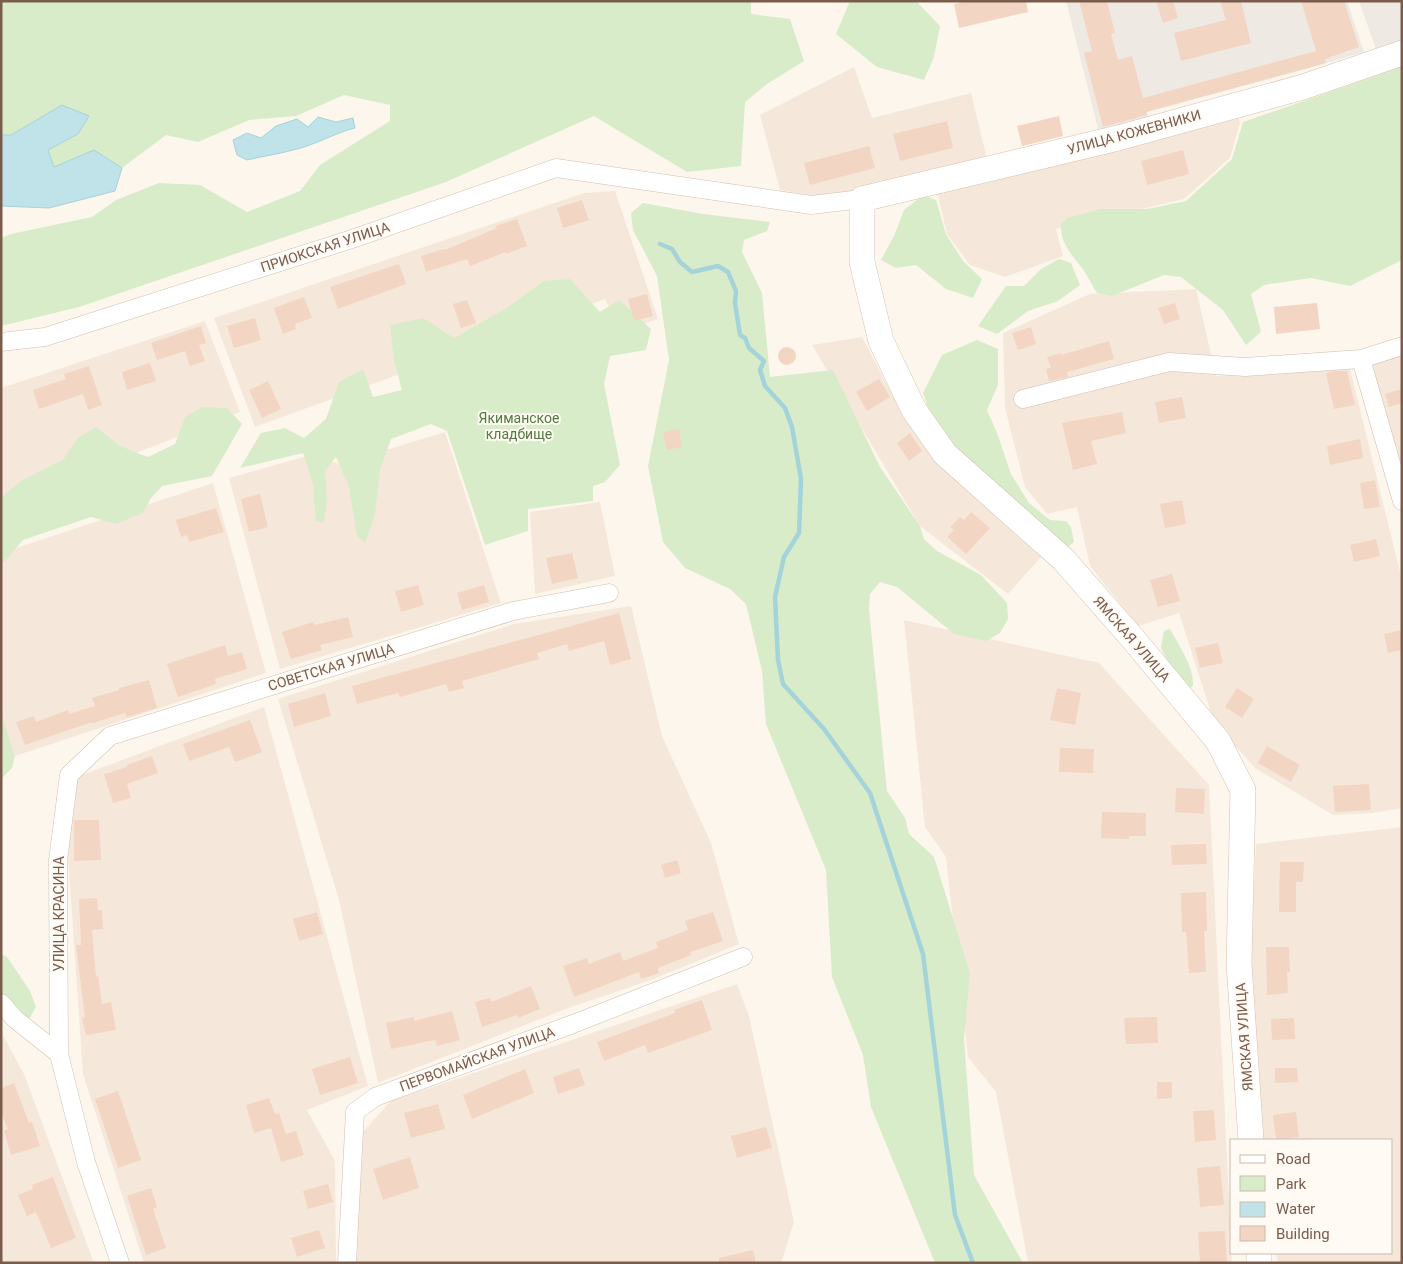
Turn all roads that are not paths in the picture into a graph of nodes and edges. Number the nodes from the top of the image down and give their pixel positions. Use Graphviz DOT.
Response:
graph roads {
  1 [pos="1402,53"];
  2 [pos="862,199"];
  3 [pos="1,342"];
  4 [pos="1402,346"];
  5 [pos="1361,359"];
  6 [pos="1023,399"];
  7 [pos="1402,501"];
  8 [pos="609,593"];
  9 [pos="68,775"];
  10 [pos="743,957"];
  11 [pos="1,1004"];
  12 [pos="58,1054"];
  13 [pos="1251,1139"];
  14 [pos="120,1263"];
  15 [pos="346,1263"];
  1 -- 2 [label="street, УЛИЦА КОЖЕВНИКИ"];
  2 -- 3 [label="street, ПРИОКСКАЯ УЛИЦА"];
  2 -- 13 [label="street, ЯМСКАЯ УЛИЦА"];
  4 -- 5 [label="street"];
  5 -- 6 [label="street"];
  5 -- 7 [label="street"];
  8 -- 9 [label="street, СОВЕТСКАЯ УЛИЦА"];
  9 -- 12 [label="street, УЛИЦА КРАСИНА"];
  10 -- 15 [label="street, ПЕРВОМАЙСКАЯ УЛИЦА"];
  11 -- 12 [label="street"];
  12 -- 14 [label="street, УЛИЦА КРАСИНА"];
}
